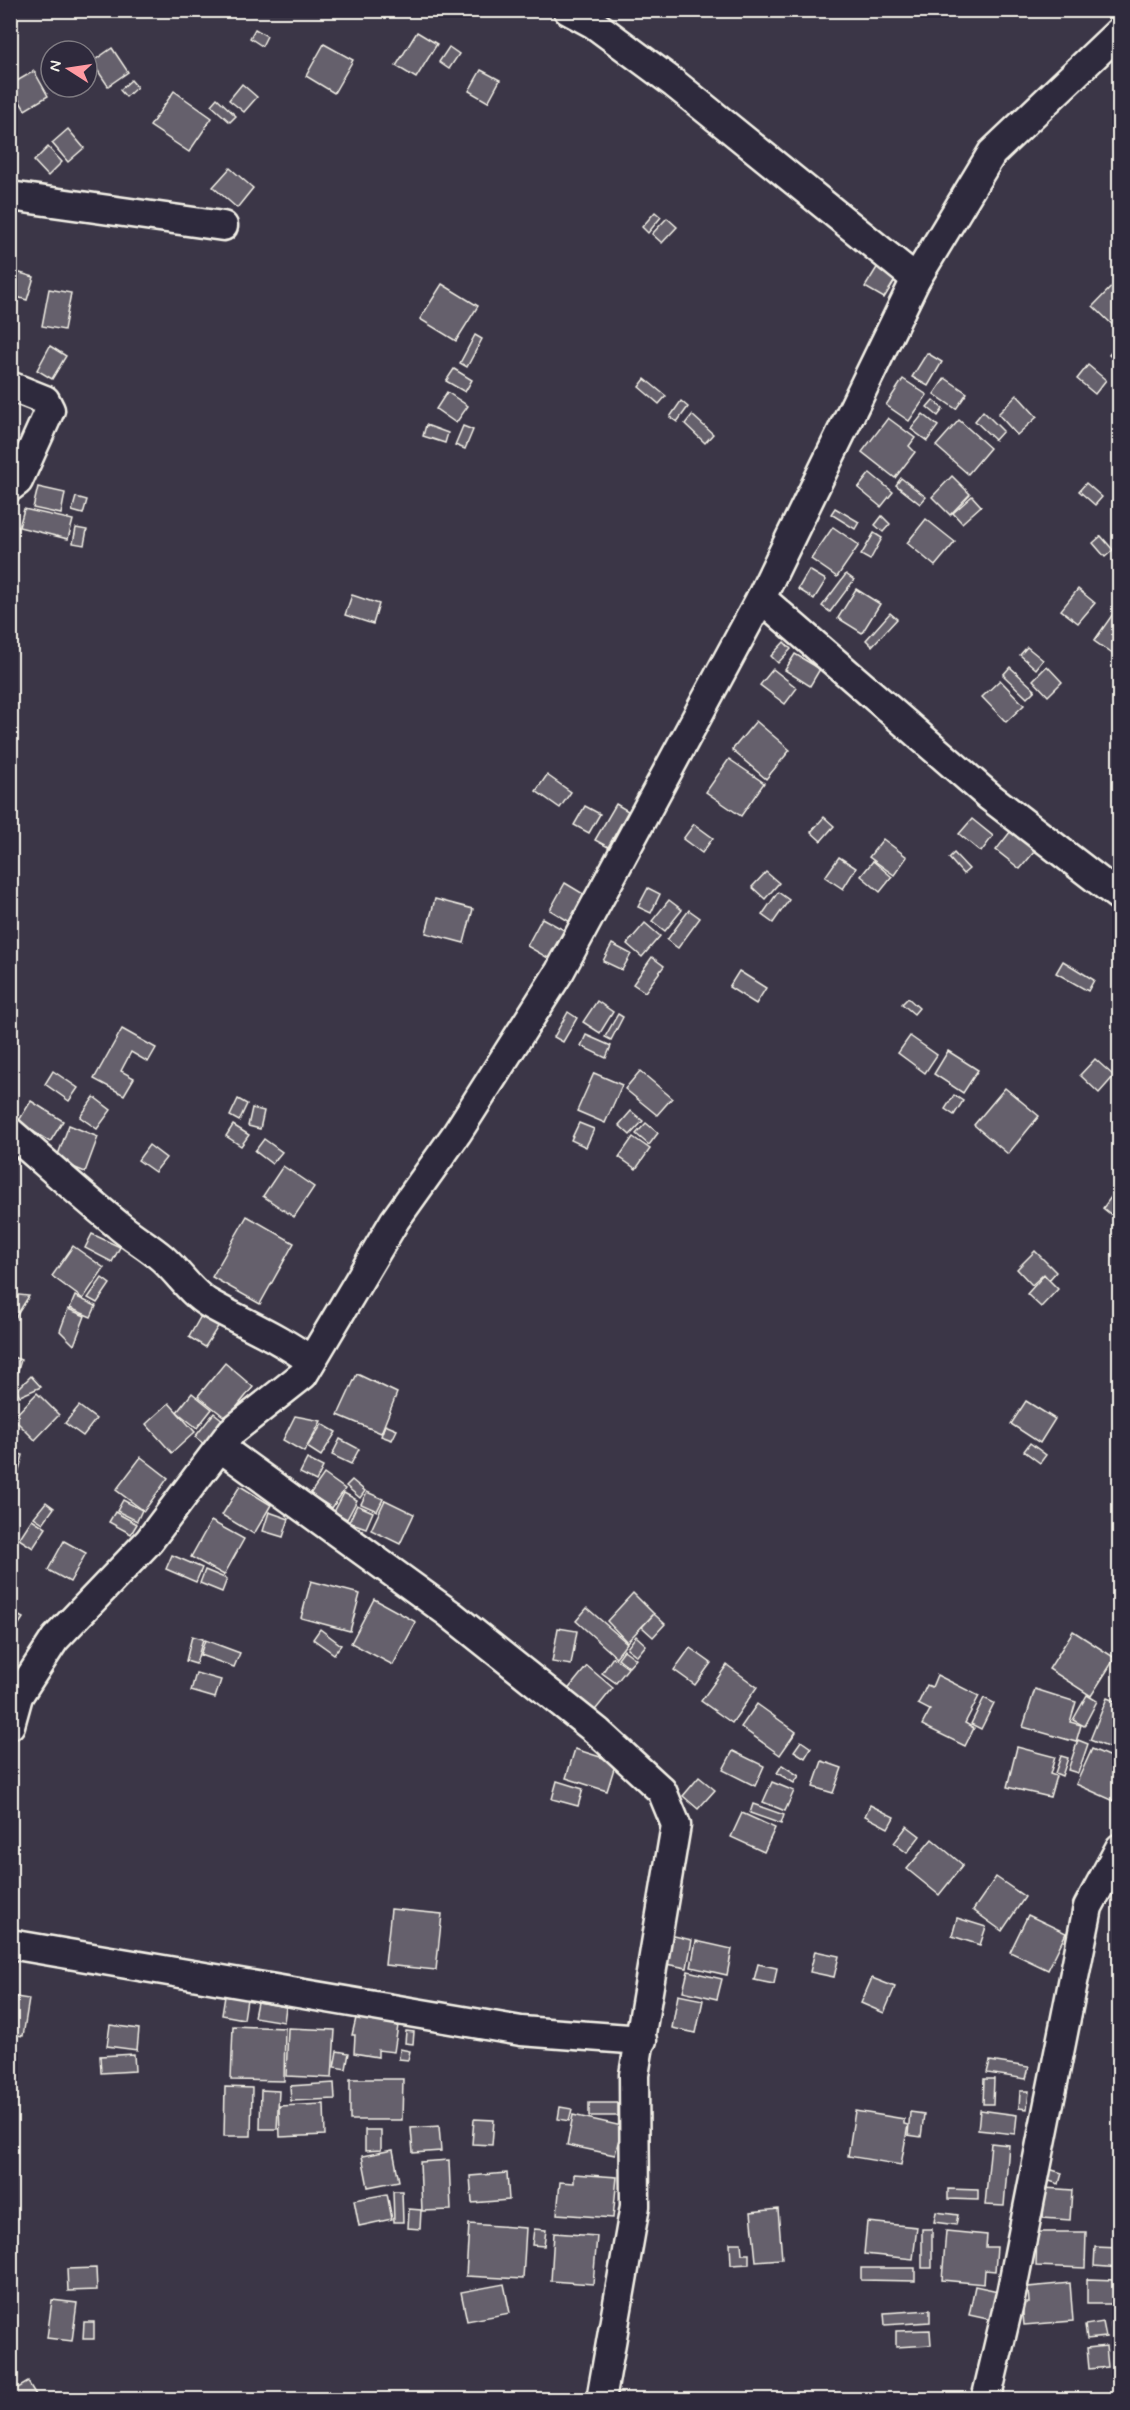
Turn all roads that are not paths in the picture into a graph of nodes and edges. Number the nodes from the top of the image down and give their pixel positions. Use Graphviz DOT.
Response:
graph roads {
  1 [pos="568,10"];
  2 [pos="1119,31"];
  3 [pos="10,196"];
  4 [pos="223,226"];
  5 [pos="916,279"];
  6 [pos="10,386"];
  7 [pos="10,487"];
  8 [pos="761,597"];
  9 [pos="1119,897"];
  10 [pos="10,1131"];
  11 [pos="311,1361"];
  12 [pos="221,1448"];
  13 [pos="10,1725"];
  14 [pos="1119,1848"];
  15 [pos="10,1944"];
  16 [pos="642,2040"];
  17 [pos="601,2400"];
  18 [pos="986,2400"];
  1 -- 5 [label="street"];
  2 -- 5 [label="street"];
  3 -- 4 [label="street"];
  5 -- 8 [label="street"];
  6 -- 7 [label="street"];
  8 -- 9 [label="street"];
  8 -- 11 [label="street"];
  10 -- 11 [label="street"];
  11 -- 12 [label="street"];
  12 -- 13 [label="street"];
  12 -- 16 [label="street"];
  14 -- 18 [label="street"];
  15 -- 16 [label="street"];
  16 -- 17 [label="street"];
}
